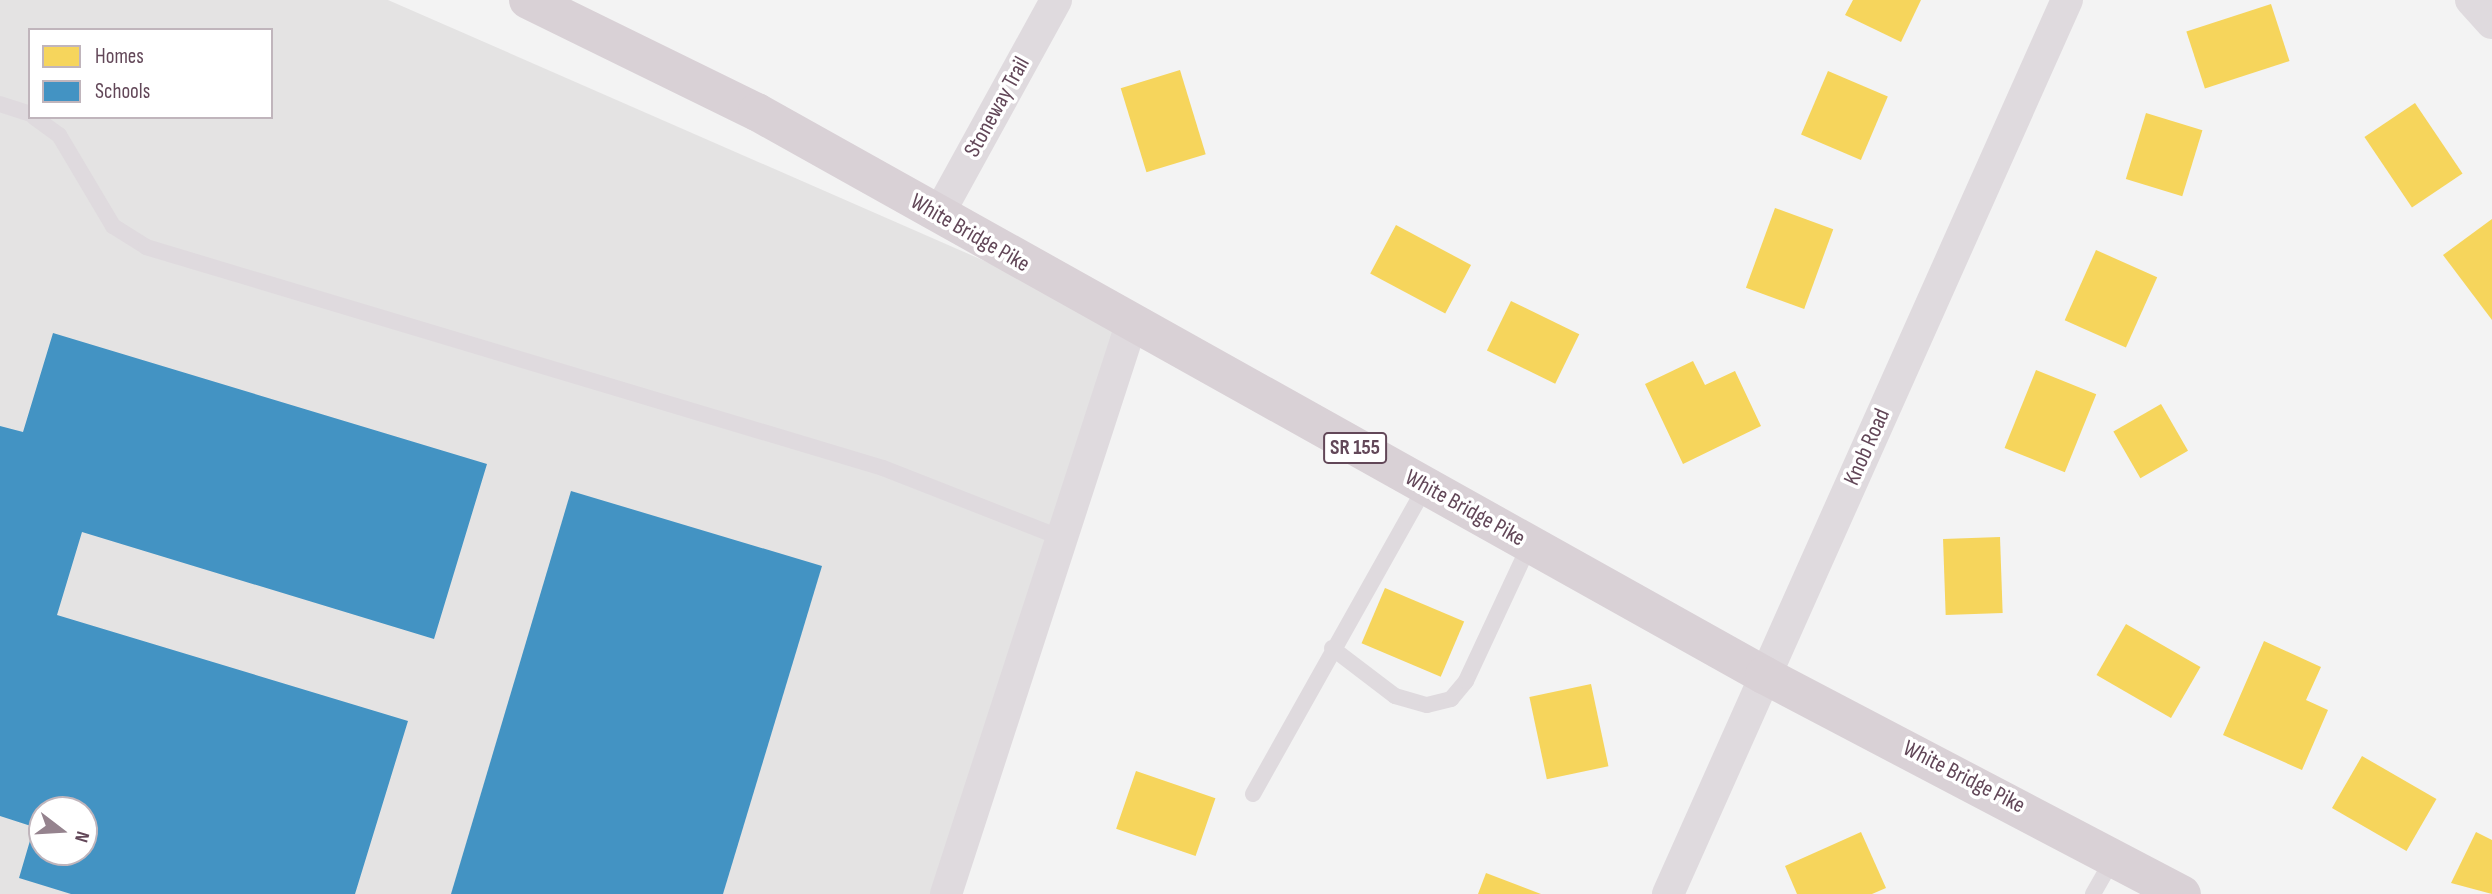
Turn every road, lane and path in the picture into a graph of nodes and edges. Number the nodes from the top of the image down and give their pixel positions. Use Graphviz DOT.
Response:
graph roads {
  1 [pos="528,0"];
  2 [pos="1056,0"];
  3 [pos="2067,0"];
  4 [pos="2471,0"];
  5 [pos="2492,23"];
  6 [pos="0,104"];
  7 [pos="28,114"];
  8 [pos="36,119"];
  9 [pos="938,215"];
  10 [pos="1131,326"];
  11 [pos="1426,486"];
  12 [pos="1059,537"];
  13 [pos="1530,544"];
  14 [pos="1332,648"];
  15 [pos="1764,675"];
  16 [pos="1253,794"];
  17 [pos="2114,857"];
  18 [pos="946,894"];
  19 [pos="1668,894"];
  20 [pos="2093,894"];
  21 [pos="2182,894"];
  1 -- 9 [label="main road, White Bridge Pike / SR 155"];
  2 -- 9 [label="street, Stoneway Trail"];
  3 -- 15 [label="street, Knob Road"];
  4 -- 5 [label="street"];
  6 -- 7 [label="lane"];
  8 -- 12 [label="lane"];
  9 -- 10 [label="main road, White Bridge Pike / SR 155"];
  10 -- 11 [label="main road, White Bridge Pike / SR 155"];
  10 -- 12 [label="street"];
  11 -- 13 [label="main road, White Bridge Pike / SR 155"];
  11 -- 14 [label="lane"];
  12 -- 18 [label="street"];
  13 -- 14 [label="lane"];
  13 -- 15 [label="main road, White Bridge Pike / SR 155"];
  14 -- 16 [label="lane"];
  15 -- 17 [label="main road, White Bridge Pike / SR 155"];
  15 -- 19 [label="street, Knob Road"];
  17 -- 20 [label="lane"];
  17 -- 21 [label="main road, White Bridge Pike / SR 155"];
}
